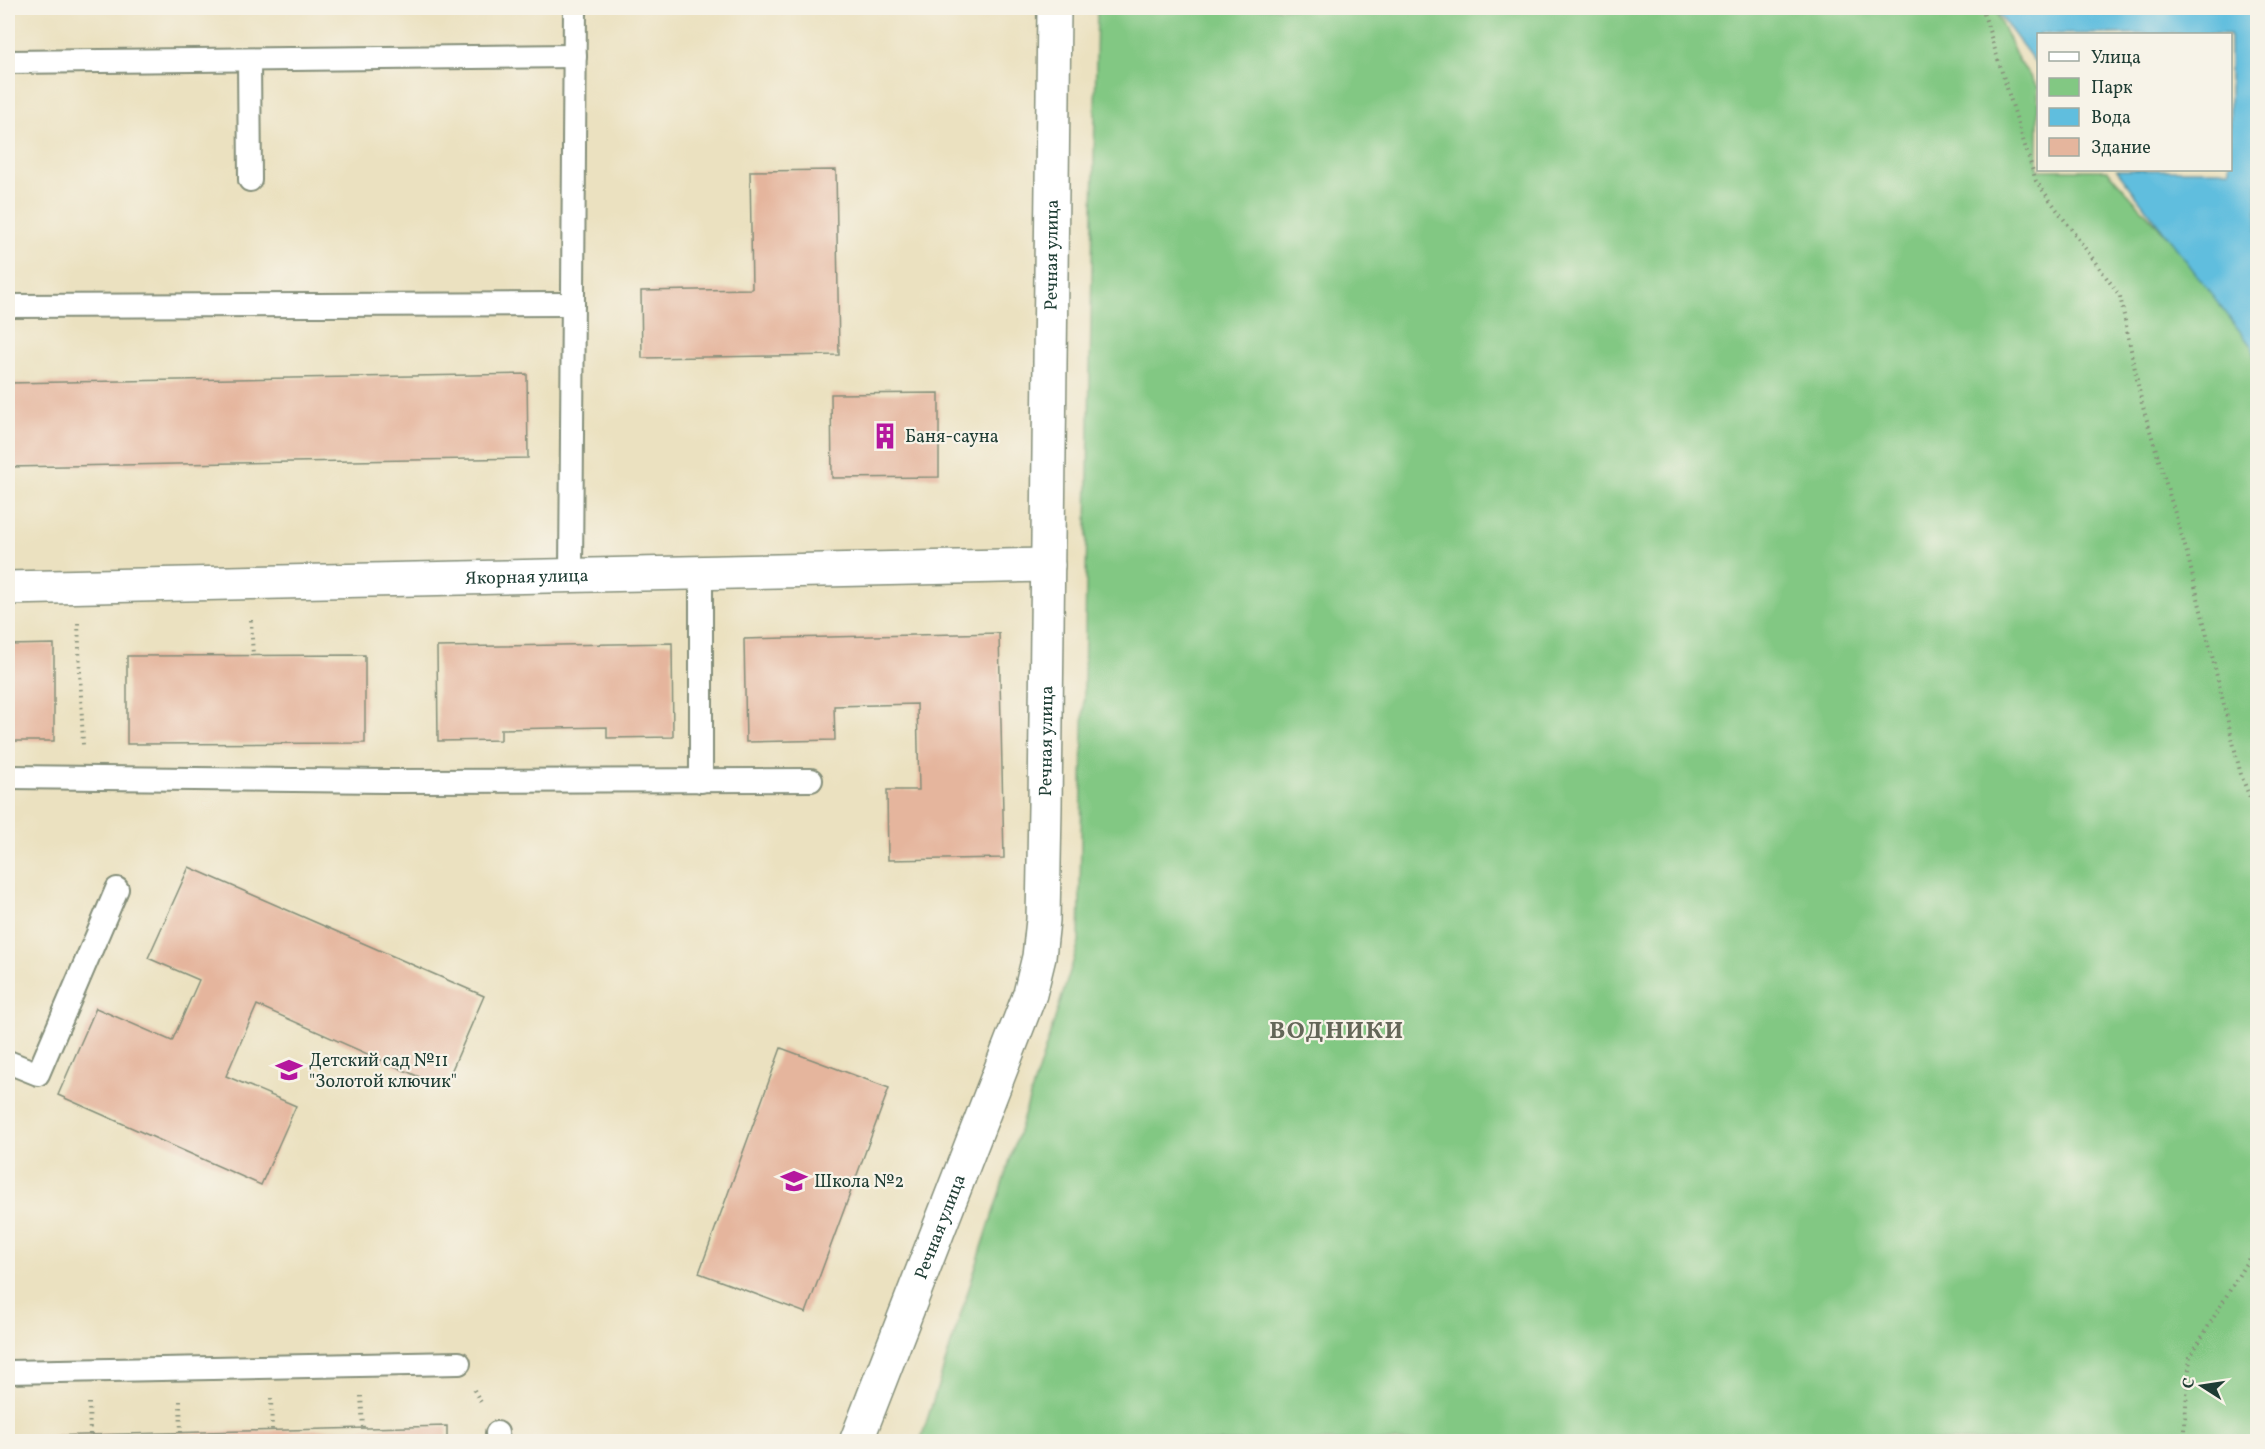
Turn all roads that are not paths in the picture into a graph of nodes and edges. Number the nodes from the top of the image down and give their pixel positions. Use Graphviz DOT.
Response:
graph roads {
  1 [pos="575,8"];
  2 [pos="1054,8"];
  3 [pos="575,56"];
  4 [pos="249,60"];
  5 [pos="8,62"];
  6 [pos="250,180"];
  7 [pos="573,304"];
  8 [pos="8,306"];
  9 [pos="1047,565"];
  10 [pos="701,572"];
  11 [pos="571,575"];
  12 [pos="8,588"];
  13 [pos="8,777"];
  14 [pos="811,780"];
  15 [pos="701,781"];
  16 [pos="117,889"];
  17 [pos="8,1062"];
  18 [pos="459,1363"];
  19 [pos="8,1372"];
  20 [pos="856,1442"];
  1 -- 3 [label="lane"];
  2 -- 9 [label="street, Речная улица"];
  3 -- 4 [label="lane"];
  3 -- 7 [label="lane"];
  4 -- 5 [label="lane"];
  4 -- 6 [label="lane"];
  7 -- 8 [label="lane"];
  7 -- 11 [label="lane"];
  9 -- 10 [label="street, Якорная улица"];
  9 -- 20 [label="street, Речная улица"];
  10 -- 11 [label="street, Якорная улица"];
  10 -- 15 [label="lane"];
  11 -- 12 [label="street, Якорная улица"];
  13 -- 15 [label="lane"];
  14 -- 15 [label="lane"];
  16 -- 17 [label="lane"];
  18 -- 19 [label="lane"];
}
